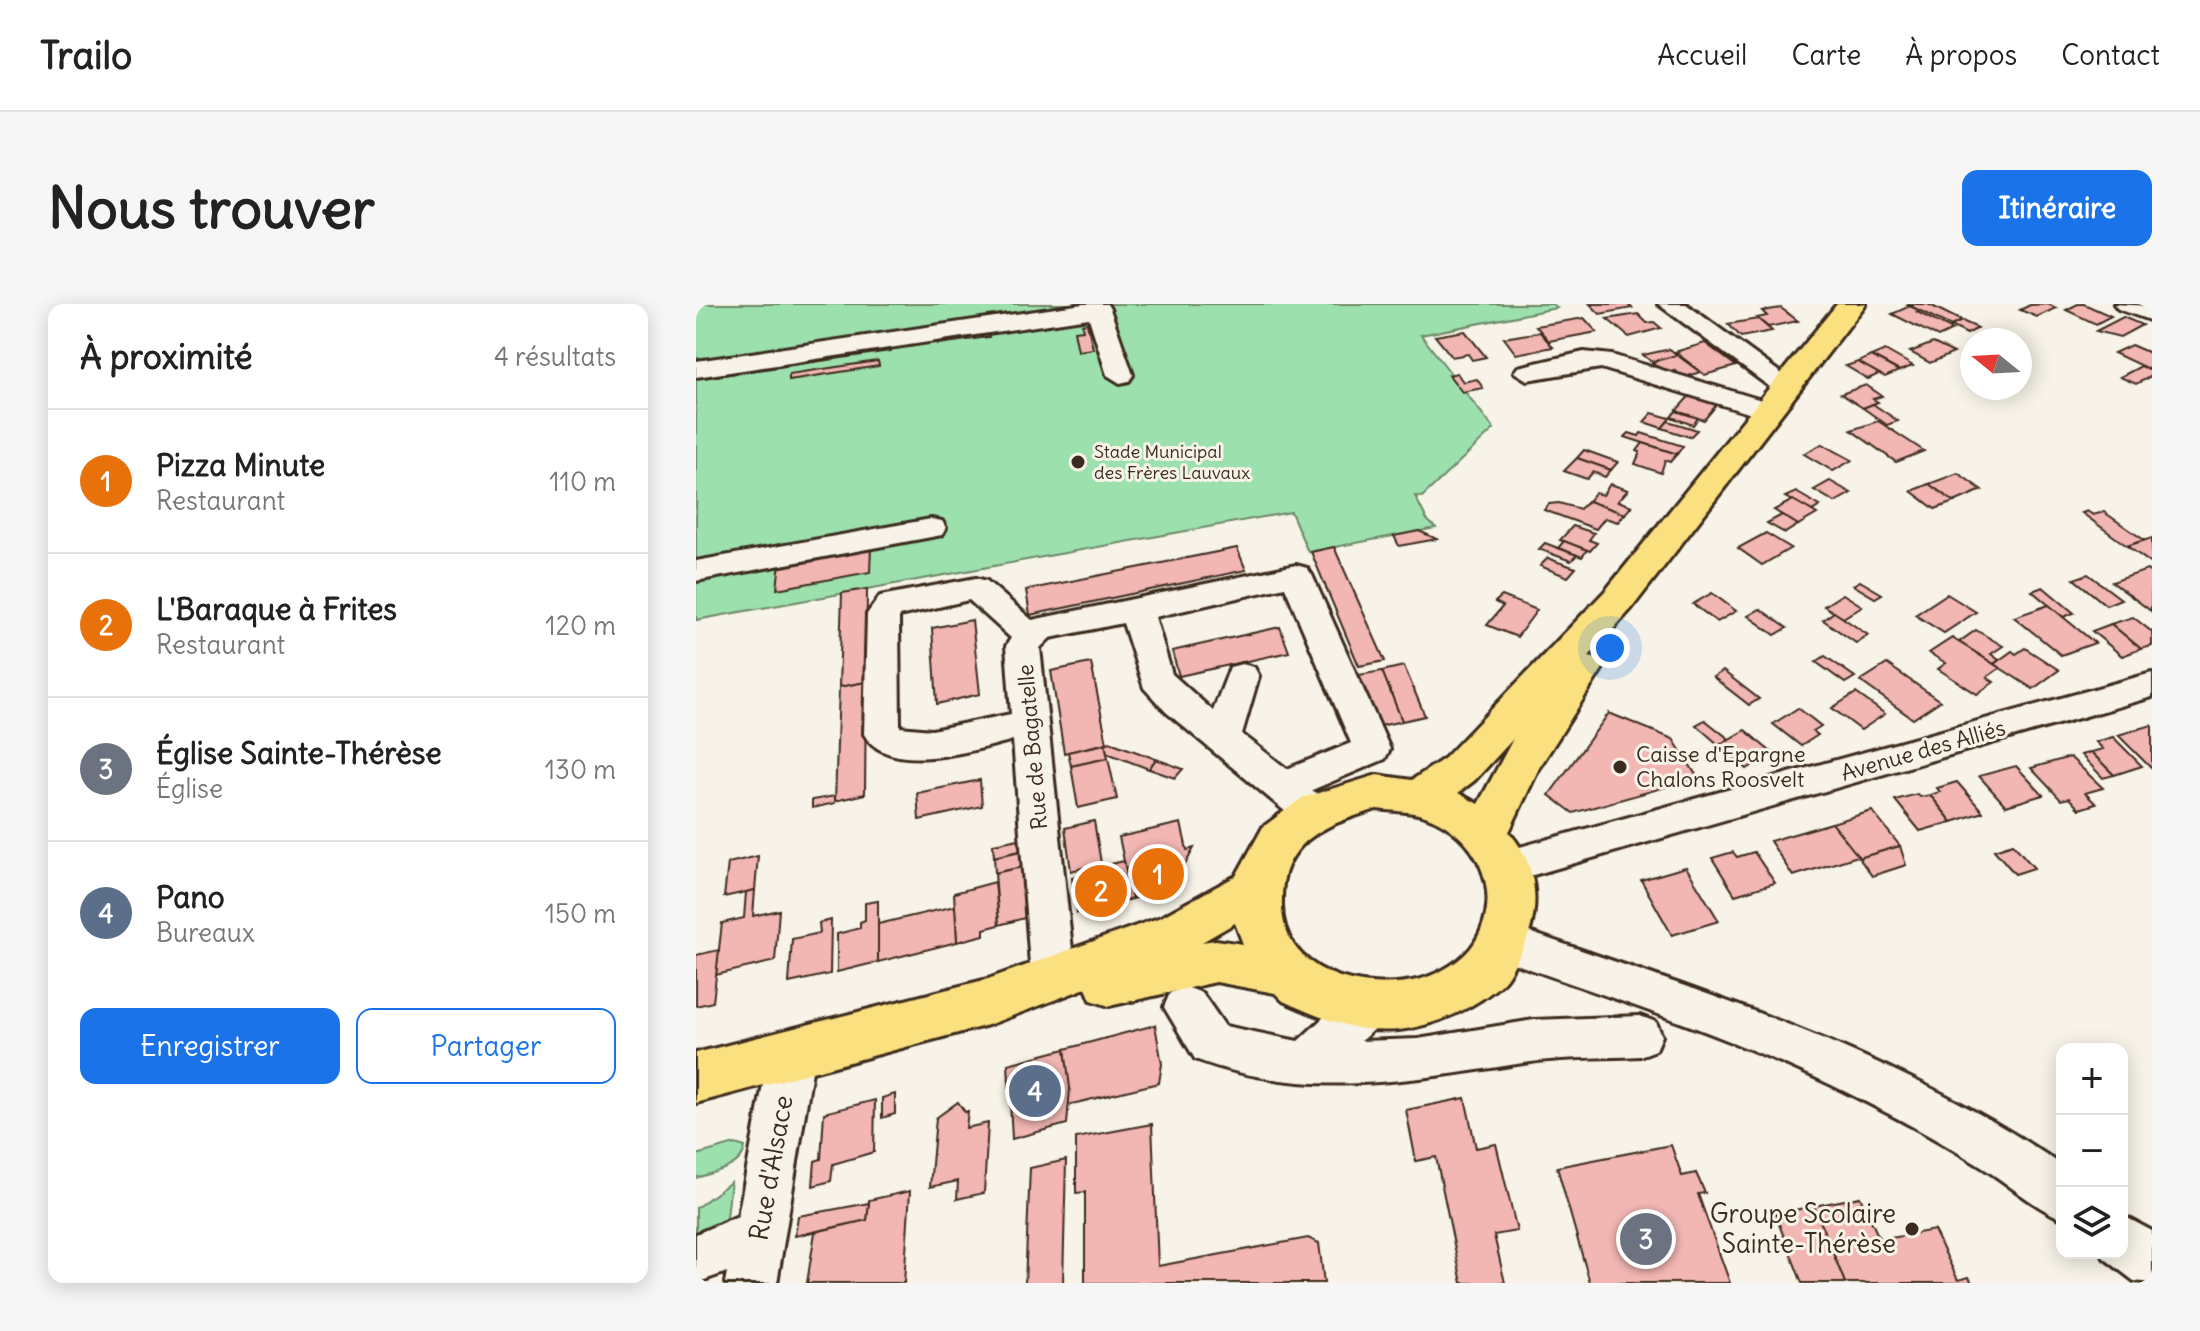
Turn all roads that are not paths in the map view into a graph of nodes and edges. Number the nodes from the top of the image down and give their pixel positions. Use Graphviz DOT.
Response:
graph roads {
  1 [pos="1670,304"];
  2 [pos="1852,304"];
  3 [pos="2126,304"];
  4 [pos="1098,307"];
  5 [pos="2152,314"];
  6 [pos="696,369"];
  7 [pos="1527,372"];
  8 [pos="1120,375"];
  9 [pos="1777,399"];
  10 [pos="931,528"];
  11 [pos="696,571"];
  12 [pos="1619,599"];
  13 [pos="1144,608"];
  14 [pos="1031,637"];
  15 [pos="1242,676"];
  16 [pos="2152,685"];
  17 [pos="1030,723"];
  18 [pos="1222,738"];
  19 [pos="1423,796"];
  20 [pos="1297,799"];
  21 [pos="1498,848"];
  22 [pos="1254,889"];
  23 [pos="1503,941"];
  24 [pos="1286,973"];
  25 [pos="1053,978"];
  26 [pos="988,1002"];
  27 [pos="1186,1007"];
  28 [pos="1366,1007"];
  29 [pos="1640,1036"];
  30 [pos="792,1053"];
  31 [pos="1306,1064"];
  32 [pos="696,1078"];
  33 [pos="2056,1190"];
  34 [pos="760,1232"];
  35 [pos="2128,1245"];
  36 [pos="696,1260"];
  37 [pos="2152,1263"];
  38 [pos="751,1283"];
  1 -- 9 [label="street"];
  2 -- 9 [label="main road"];
  3 -- 5 [label="street"];
  4 -- 6 [label="street"];
  4 -- 8 [label="street"];
  7 -- 9 [label="street"];
  9 -- 12 [label="main road"];
  10 -- 11 [label="street"];
  12 -- 19 [label="main road"];
  12 -- 21 [label="main road"];
  13 -- 14 [label="street, Rue de Bagatelle"];
  13 -- 18 [label="street"];
  13 -- 20 [label="street, Rue de Bagatelle"];
  14 -- 17 [label="street, Rue de Bagatelle"];
  14 -- 17 [label="street"];
  15 -- 18 [label="street"];
  16 -- 21 [label="street, Avenue des Alliés"];
  17 -- 25 [label="street, Rue de Bagatelle"];
  18 -- 20 [label="street"];
  19 -- 20 [label="main road"];
  19 -- 21 [label="main road"];
  20 -- 22 [label="main road"];
  21 -- 23 [label="main road"];
  22 -- 24 [label="main road"];
  22 -- 25 [label="main road"];
  23 -- 28 [label="main road"];
  23 -- 33 [label="street"];
  24 -- 26 [label="main road"];
  24 -- 28 [label="main road"];
  25 -- 26 [label="main road"];
  26 -- 30 [label="main road"];
  27 -- 31 [label="street"];
  28 -- 31 [label="street"];
  29 -- 31 [label="street"];
  30 -- 32 [label="main road"];
  30 -- 34 [label="street, Rue d'Alsace"];
  34 -- 36 [label="street"];
  34 -- 38 [label="street, Rue d'Alsace"];
  35 -- 37 [label="street"];
}
